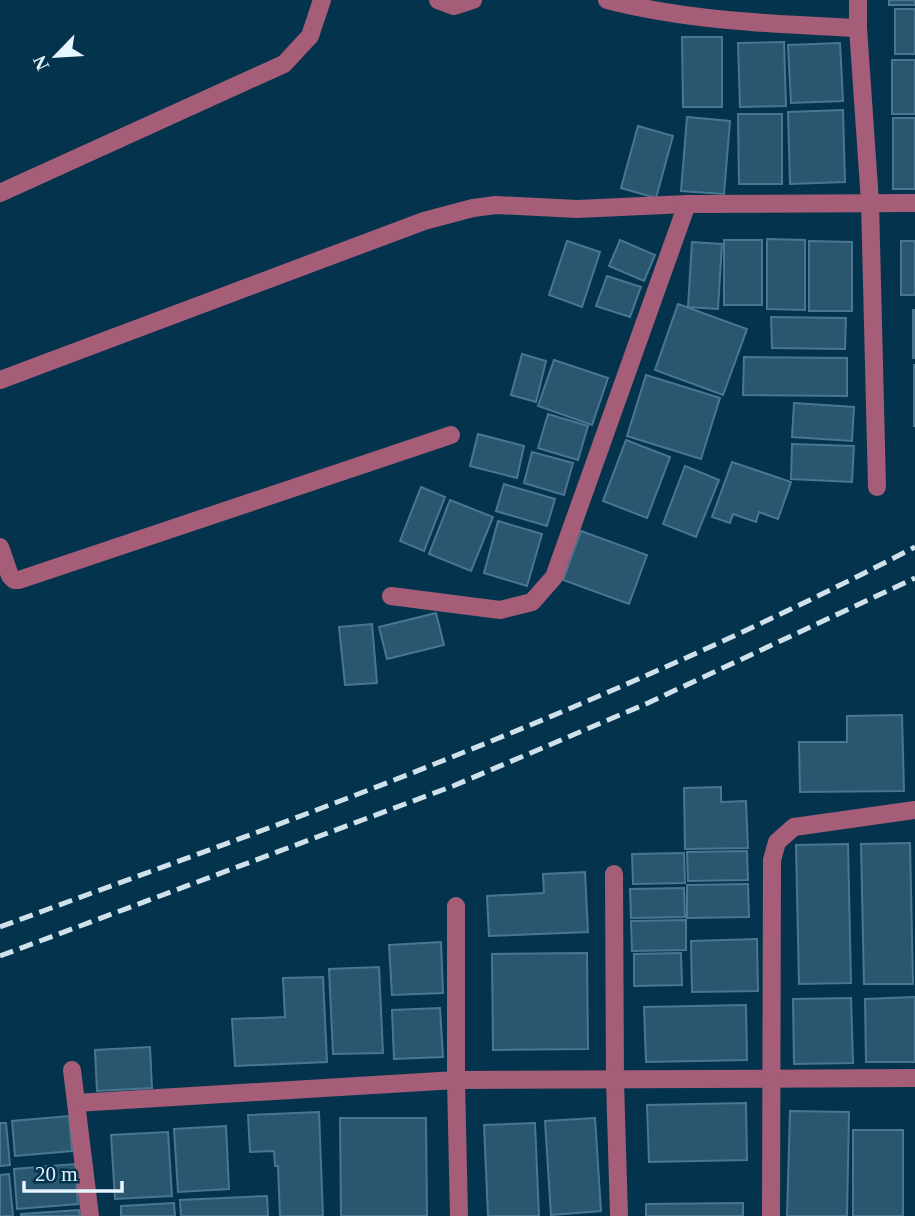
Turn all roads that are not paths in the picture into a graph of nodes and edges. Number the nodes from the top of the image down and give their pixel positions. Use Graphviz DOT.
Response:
graph roads {
  1 [pos="322,0"];
  2 [pos="438,0"];
  3 [pos="473,0"];
  4 [pos="607,0"];
  5 [pos="858,0"];
  6 [pos="656,6"];
  7 [pos="858,28"];
  8 [pos="0,193"];
  9 [pos="870,202"];
  10 [pos="915,203"];
  11 [pos="687,204"];
  12 [pos="0,380"];
  13 [pos="451,435"];
  14 [pos="877,487"];
  15 [pos="0,547"];
  16 [pos="391,596"];
  17 [pos="915,810"];
  18 [pos="614,874"];
  19 [pos="456,906"];
  20 [pos="72,1070"];
  21 [pos="771,1079"];
  22 [pos="915,1079"];
  23 [pos="456,1080"];
  24 [pos="615,1081"];
  25 [pos="76,1103"];
  26 [pos="90,1216"];
  27 [pos="459,1216"];
  28 [pos="619,1216"];
  29 [pos="771,1216"];
  1 -- 8 [label="street"];
  2 -- 3 [label="street"];
  4 -- 6 [label="street"];
  5 -- 7 [label="street"];
  6 -- 7 [label="street"];
  7 -- 9 [label="street"];
  9 -- 10 [label="street"];
  9 -- 11 [label="street"];
  9 -- 14 [label="street"];
  11 -- 12 [label="street"];
  11 -- 16 [label="street"];
  13 -- 15 [label="street"];
  17 -- 21 [label="street"];
  18 -- 24 [label="street"];
  19 -- 23 [label="street"];
  20 -- 25 [label="street"];
  21 -- 22 [label="street"];
  21 -- 24 [label="street"];
  21 -- 29 [label="street"];
  23 -- 24 [label="street"];
  23 -- 25 [label="street"];
  23 -- 27 [label="street"];
  24 -- 28 [label="street"];
  25 -- 26 [label="street"];
}
